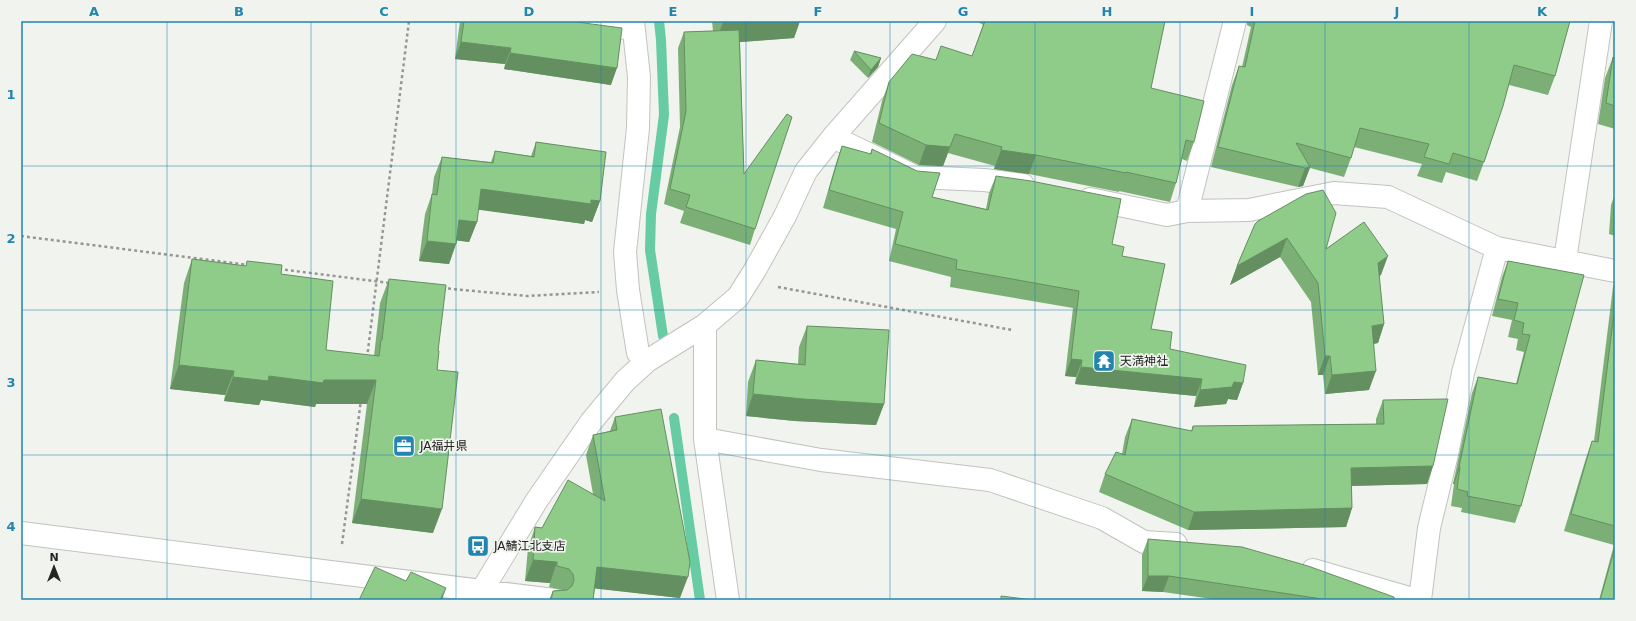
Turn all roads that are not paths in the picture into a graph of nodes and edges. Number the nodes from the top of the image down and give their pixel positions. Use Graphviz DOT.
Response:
graph roads {
  1 [pos="575,21"];
  2 [pos="935,21"];
  3 [pos="1235,21"];
  4 [pos="1600,21"];
  5 [pos="634,25"];
  6 [pos="834,137"];
  7 [pos="1042,189"];
  8 [pos="1074,196"];
  9 [pos="1187,211"];
  10 [pos="1497,248"];
  11 [pos="1565,260"];
  12 [pos="1615,270"];
  13 [pos="705,325"];
  14 [pos="647,361"];
  15 [pos="705,440"];
  16 [pos="21,533"];
  17 [pos="1196,546"];
  18 [pos="1294,564"];
  19 [pos="478,595"];
  20 [pos="554,600"];
  21 [pos="728,600"];
  22 [pos="1416,600"];
  23 [pos="1420,600"];
  1 -- 5 [label="street"];
  2 -- 6 [label="street"];
  3 -- 9 [label="street"];
  4 -- 11 [label="street"];
  5 -- 14 [label="street"];
  6 -- 7 [label="street"];
  6 -- 13 [label="street"];
  8 -- 9 [label="street"];
  9 -- 10 [label="street"];
  10 -- 11 [label="street"];
  10 -- 23 [label="street"];
  11 -- 12 [label="street"];
  13 -- 14 [label="street"];
  13 -- 15 [label="street"];
  14 -- 19 [label="street"];
  15 -- 17 [label="street"];
  15 -- 21 [label="street"];
  16 -- 19 [label="street"];
  18 -- 22 [label="street"];
  19 -- 20 [label="street"];
}
